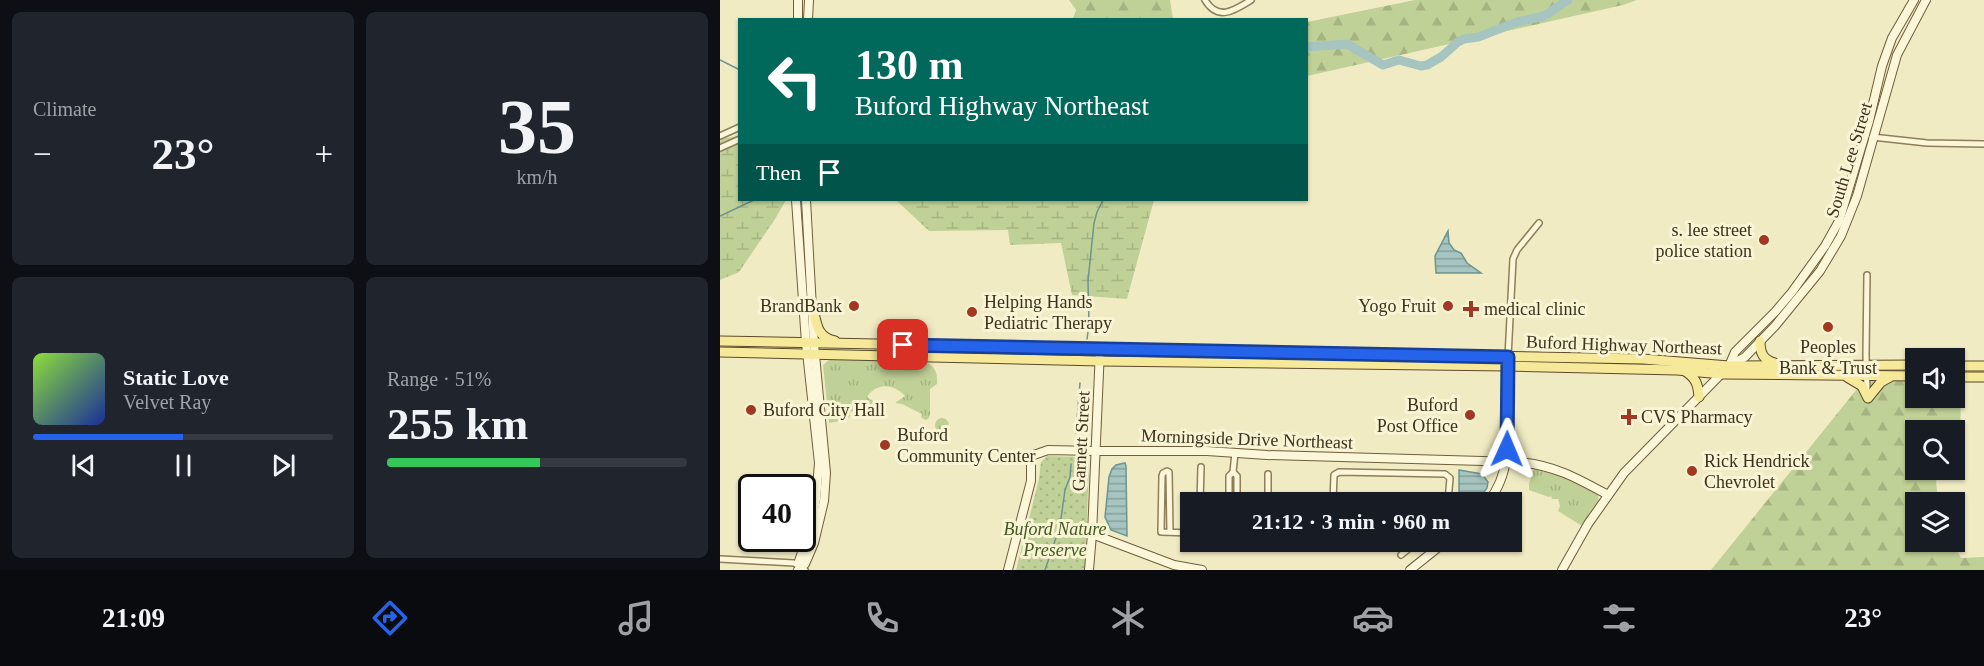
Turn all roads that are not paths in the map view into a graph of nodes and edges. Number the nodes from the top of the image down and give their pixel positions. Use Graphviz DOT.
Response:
graph roads {
  1 [pos="798,0"];
  2 [pos="808,0"];
  3 [pos="1205,0"];
  4 [pos="1251,0"];
  5 [pos="1914,0"];
  6 [pos="1926,0"];
  7 [pos="798,18"];
  8 [pos="808,18"];
  9 [pos="738,128"];
  10 [pos="720,136"];
  11 [pos="1869,136"];
  12 [pos="738,140"];
  13 [pos="1984,144"];
  14 [pos="720,148"];
  15 [pos="796,201"];
  16 [pos="806,201"];
  17 [pos="1539,223"];
  18 [pos="1867,275"];
  19 [pos="814,313"];
  20 [pos="720,341"];
  21 [pos="1760,341"];
  22 [pos="855,344"];
  23 [pos="811,349"];
  24 [pos="1100,349"];
  25 [pos="720,352"];
  26 [pos="1100,361"];
  27 [pos="1508,362"];
  28 [pos="1866,364"];
  29 [pos="1787,365"];
  30 [pos="1905,365"];
  31 [pos="1730,366"];
  32 [pos="1965,366"];
  33 [pos="1984,366"];
  34 [pos="1681,371"];
  35 [pos="1722,374"];
  36 [pos="1844,375"];
  37 [pos="1867,375"];
  38 [pos="1892,376"];
  39 [pos="1905,376"];
  40 [pos="1965,377"];
  41 [pos="1984,377"];
  42 [pos="1699,397"];
  43 [pos="1868,398"];
  44 [pos="1095,452"];
  45 [pos="1235,453"];
  46 [pos="1506,461"];
  47 [pos="1202,467"];
  48 [pos="1233,472"];
  49 [pos="1268,474"];
  50 [pos="1201,492"];
  51 [pos="1229,492"];
  52 [pos="1237,492"];
  53 [pos="1268,492"];
  54 [pos="1334,492"];
  55 [pos="1449,492"];
  56 [pos="1496,492"];
  57 [pos="1608,495"];
  58 [pos="1162,498"];
  59 [pos="1170,498"];
  60 [pos="1170,532"];
  61 [pos="1180,532"];
  62 [pos="1092,534"];
  63 [pos="1405,552"];
  64 [pos="1432,552"];
  65 [pos="1401,555"];
  66 [pos="720,560"];
  67 [pos="801,569"];
  68 [pos="1008,570"];
  69 [pos="1089,570"];
  70 [pos="1202,570"];
  71 [pos="1410,570"];
  72 [pos="1562,570"];
  1 -- 7 [label="street"];
  2 -- 8 [label="street"];
  3 -- 4 [label="street"];
  5 -- 11 [label="street, South Lee Street"];
  6 -- 11 [label="street, South Lee Street"];
  9 -- 10 [label="street"];
  11 -- 13 [label="street"];
  11 -- 21 [label="street, South Lee Street"];
  11 -- 31 [label="street, South Lee Street"];
  12 -- 14 [label="street"];
  15 -- 23 [label="street"];
  16 -- 19 [label="street"];
  17 -- 27 [label="street"];
  18 -- 28 [label="street"];
  19 -- 22 [label="main road"];
  19 -- 23 [label="street"];
  20 -- 23 [label="main road, Buford Highway Northeast"];
  21 -- 29 [label="main road"];
  21 -- 31 [label="street, South Lee Street"];
  22 -- 23 [label="main road, Buford Highway Northeast"];
  22 -- 24 [label="main road, Buford Highway Northeast"];
  23 -- 25 [label="main road, Buford Highway Northeast"];
  23 -- 26 [label="main road, Buford Highway Northeast"];
  23 -- 67 [label="street"];
  24 -- 26 [label="street, Garnett Street"];
  24 -- 27 [label="main road, Buford Highway Northeast"];
  26 -- 27 [label="main road, Buford Highway Northeast"];
  26 -- 44 [label="street, Garnett Street"];
  27 -- 31 [label="main road, Buford Highway Northeast"];
  27 -- 34 [label="main road, Buford Highway Northeast"];
  27 -- 46 [label="street"];
  28 -- 29 [label="main road, Buford Highway Northeast"];
  28 -- 30 [label="main road, Buford Highway Northeast"];
  28 -- 37 [label="street"];
  29 -- 31 [label="main road, Buford Highway Northeast"];
  31 -- 35 [label="street, South Lee Street"];
  32 -- 33 [label="main road"];
  34 -- 35 [label="main road, Buford Highway Northeast"];
  34 -- 42 [label="main road"];
  35 -- 36 [label="main road, Buford Highway Northeast"];
  35 -- 42 [label="street, South Lee Street"];
  36 -- 37 [label="main road, Buford Highway Northeast"];
  36 -- 43 [label="main road"];
  37 -- 38 [label="main road, Buford Highway Northeast"];
  37 -- 43 [label="street"];
  38 -- 39 [label="main road, Buford Highway Northeast"];
  38 -- 43 [label="main road"];
  40 -- 41 [label="main road"];
  42 -- 57 [label="street, South Lee Street"];
  44 -- 45 [label="street, Morningside Drive Northeast"];
  44 -- 62 [label="street, Garnett Street"];
  44 -- 68 [label="street, Morningside Drive Northeast"];
  45 -- 46 [label="street, Morningside Drive Northeast"];
  45 -- 48 [label="street"];
  46 -- 56 [label="street"];
  46 -- 57 [label="street, Morningside Drive Northeast"];
  47 -- 50 [label="street"];
  48 -- 51 [label="street"];
  48 -- 52 [label="street"];
  49 -- 53 [label="street"];
  54 -- 55 [label="street"];
  57 -- 72 [label="street, South Lee Street"];
  58 -- 59 [label="street"];
  58 -- 59 [label="street"];
  58 -- 60 [label="street"];
  59 -- 60 [label="street"];
  60 -- 61 [label="street"];
  62 -- 69 [label="street, Garnett Street"];
  62 -- 70 [label="street"];
  63 -- 65 [label="street"];
  64 -- 71 [label="street"];
  66 -- 67 [label="street"];
}
